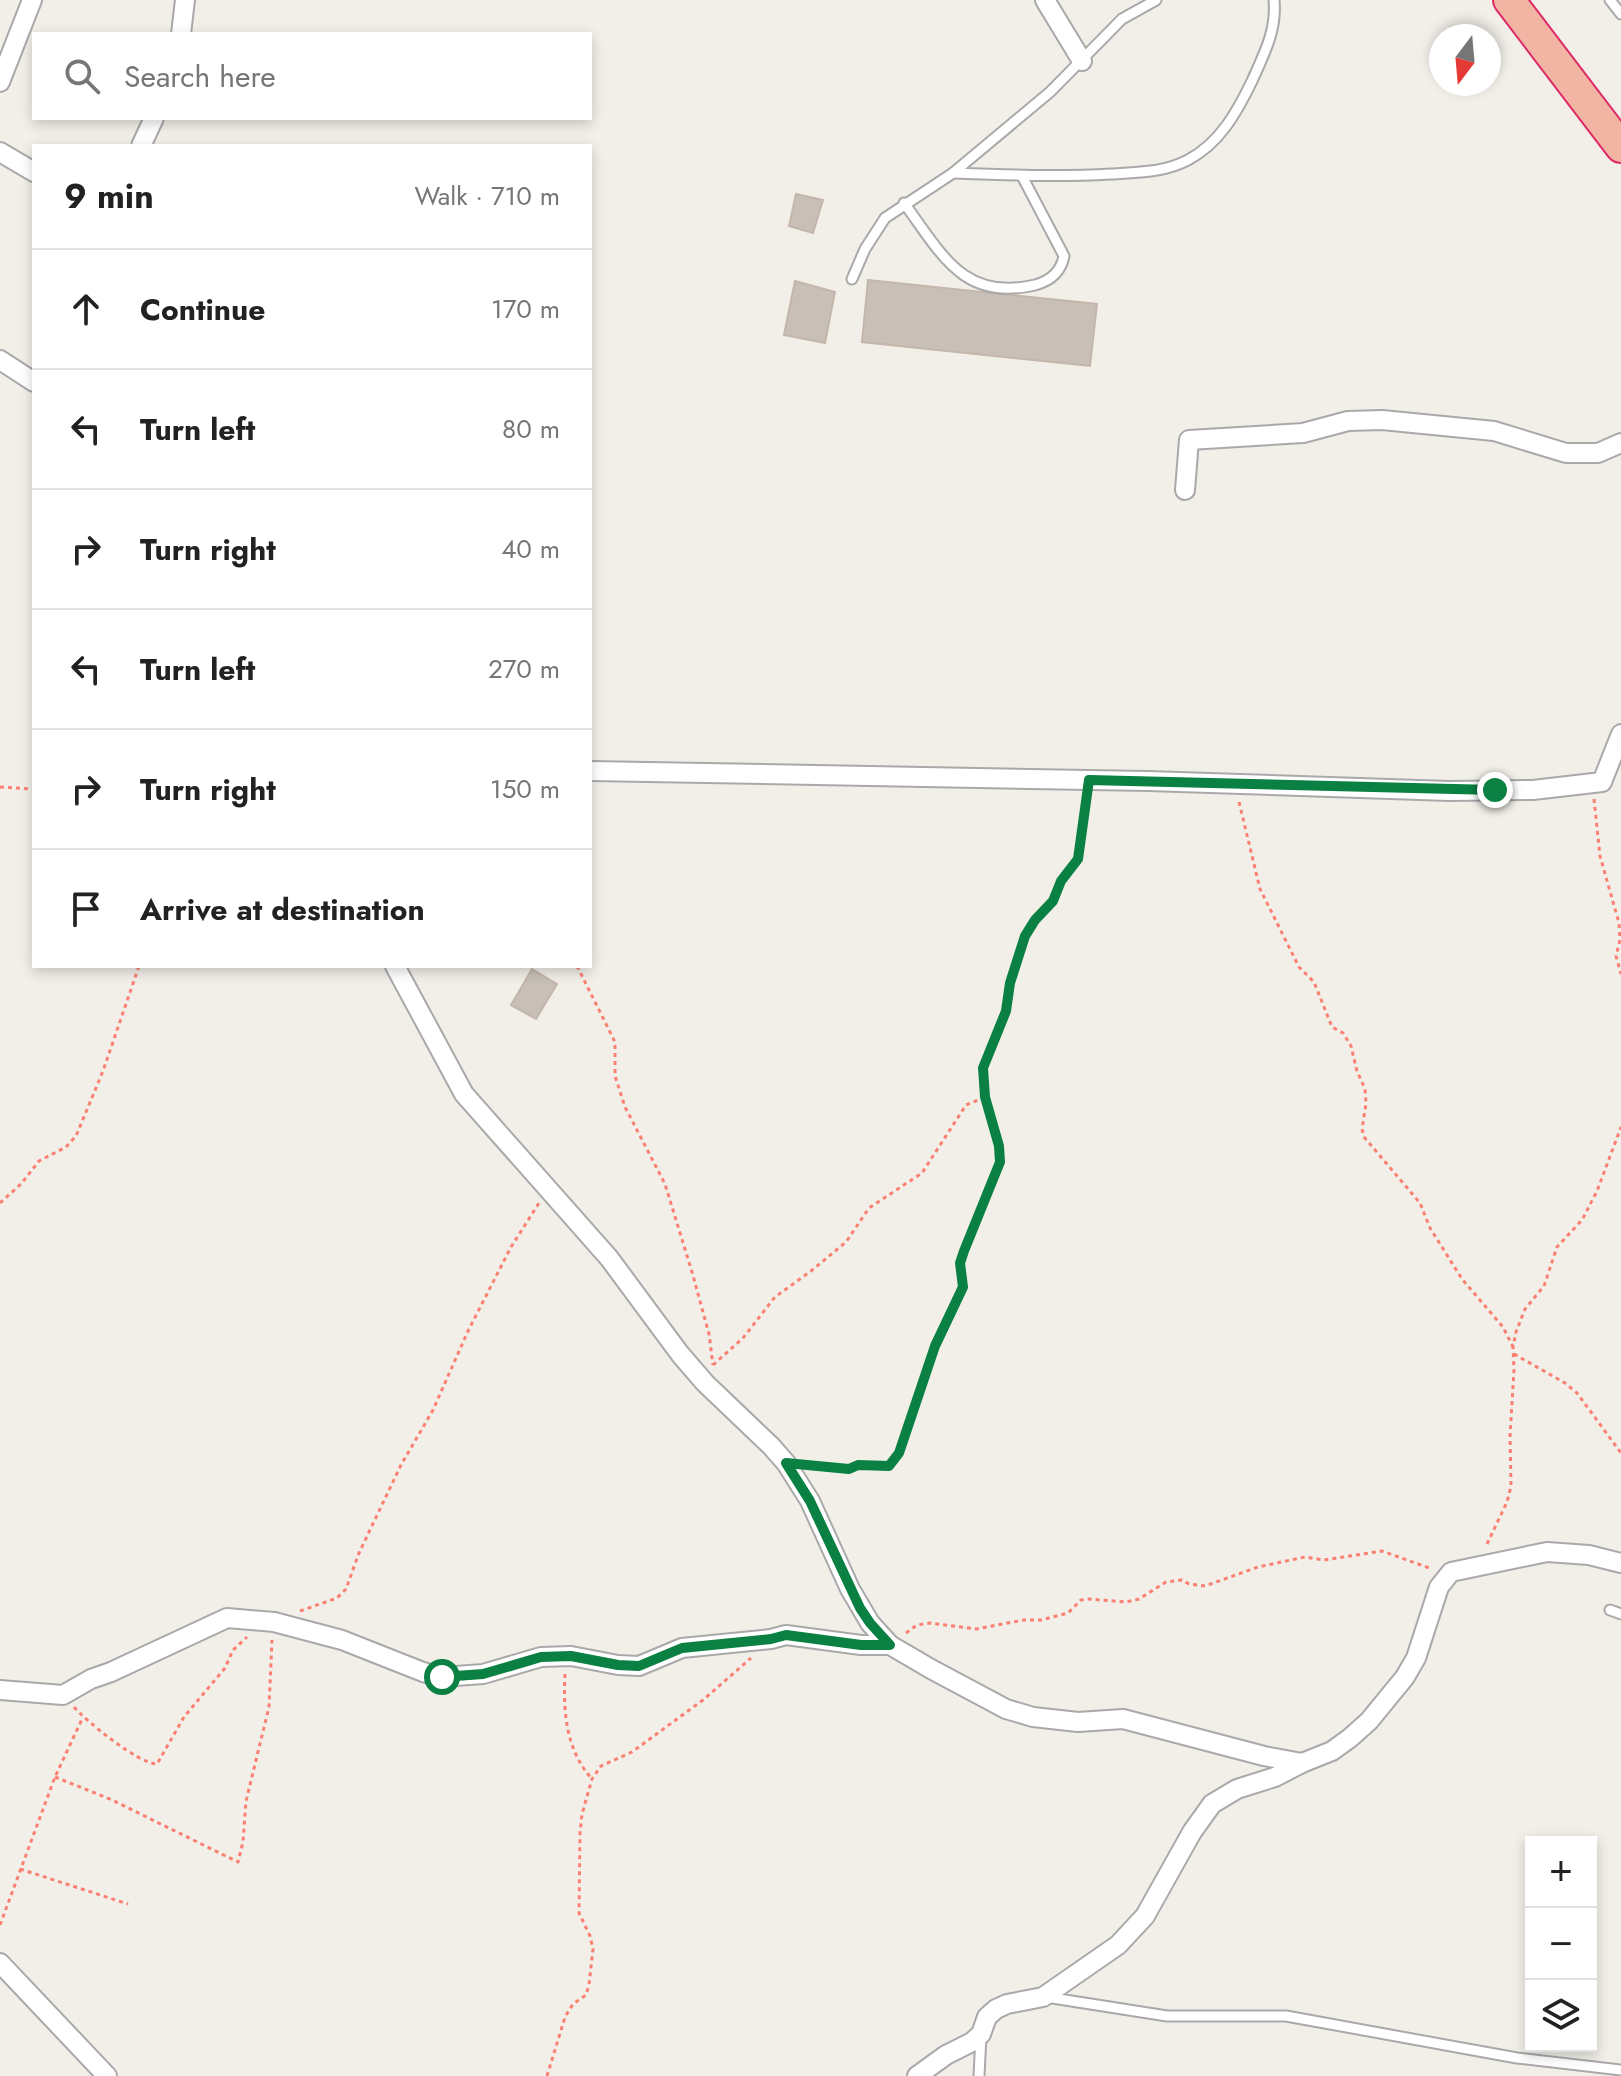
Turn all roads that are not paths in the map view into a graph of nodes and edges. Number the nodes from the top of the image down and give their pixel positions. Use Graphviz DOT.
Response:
graph roads {
  1 [pos="32,0"];
  2 [pos="185,0"];
  3 [pos="1045,0"];
  4 [pos="1156,0"];
  5 [pos="1274,0"];
  6 [pos="1509,0"];
  7 [pos="1610,0"];
  8 [pos="1621,14"];
  9 [pos="181,32"];
  10 [pos="1082,61"];
  11 [pos="0,82"];
  12 [pos="153,120"];
  13 [pos="142,144"];
  14 [pos="1621,147"];
  15 [pos="0,152"];
  16 [pos="32,171"];
  17 [pos="953,173"];
  18 [pos="1022,176"];
  19 [pos="904,203"];
  20 [pos="852,279"];
  21 [pos="0,360"];
  22 [pos="31,378"];
  23 [pos="1621,443"];
  24 [pos="1185,490"];
  25 [pos="1621,734"];
  26 [pos="592,771"];
  27 [pos="396,968"];
  28 [pos="1621,1563"];
  29 [pos="1610,1610"];
  30 [pos="1621,1614"];
  31 [pos="886,1641"];
  32 [pos="0,1690"];
  33 [pos="1302,1763"];
  34 [pos="0,1963"];
  35 [pos="1043,1997"];
  36 [pos="981,2034"];
  37 [pos="1621,2070"];
  38 [pos="107,2076"];
  39 [pos="917,2076"];
  40 [pos="979,2076"];
  1 -- 11 [label="street"];
  2 -- 9 [label="street"];
  3 -- 10 [label="street"];
  4 -- 10 [label="lane"];
  5 -- 18 [label="lane"];
  6 -- 14 [label="highway"];
  7 -- 8 [label="lane"];
  10 -- 17 [label="lane"];
  12 -- 13 [label="street"];
  15 -- 16 [label="street"];
  17 -- 18 [label="lane"];
  17 -- 19 [label="lane"];
  18 -- 19 [label="lane"];
  19 -- 20 [label="lane"];
  21 -- 22 [label="street"];
  23 -- 24 [label="street"];
  25 -- 26 [label="street"];
  27 -- 31 [label="street"];
  28 -- 33 [label="street"];
  29 -- 30 [label="lane"];
  31 -- 32 [label="street"];
  31 -- 33 [label="street"];
  33 -- 35 [label="street"];
  34 -- 38 [label="street"];
  35 -- 36 [label="street"];
  35 -- 37 [label="lane"];
  36 -- 39 [label="street"];
  36 -- 40 [label="lane"];
}
